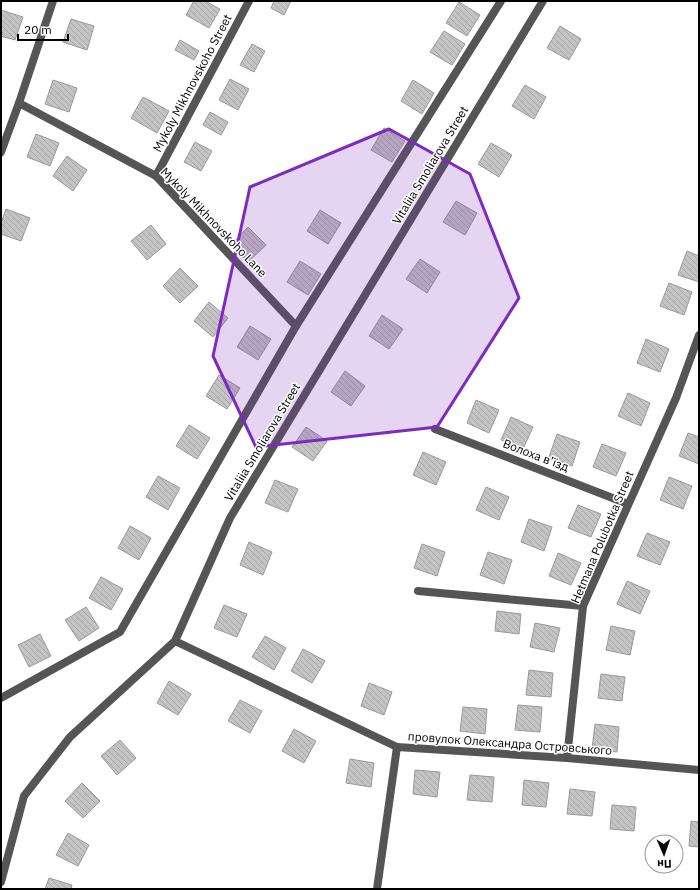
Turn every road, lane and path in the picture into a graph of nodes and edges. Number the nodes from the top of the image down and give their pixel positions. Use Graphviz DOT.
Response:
graph roads {
  1 [pos="53,1"];
  2 [pos="249,1"];
  3 [pos="501,1"];
  4 [pos="543,1"];
  5 [pos="19,103"];
  6 [pos="1,152"];
  7 [pos="156,176"];
  8 [pos="296,326"];
  9 [pos="699,335"];
  10 [pos="435,429"];
  11 [pos="628,504"];
  12 [pos="418,591"];
  13 [pos="583,606"];
  14 [pos="175,641"];
  15 [pos="1,698"];
  16 [pos="397,747"];
  17 [pos="567,758"];
  18 [pos="699,770"];
  19 [pos="1,882"];
  20 [pos="377,889"];
  1 -- 5 [label="street"];
  2 -- 7 [label="street, Mykoly Mikhnovskoho Street"];
  3 -- 8 [label="street"];
  4 -- 14 [label="street, Vitaliia Smoliarova Street"];
  5 -- 6 [label="street"];
  5 -- 7 [label="street, Mykoly Mikhnovskoho Lane"];
  7 -- 8 [label="street, Mykoly Mikhnovskoho Lane"];
  8 -- 15 [label="street"];
  9 -- 11 [label="street, Hetmana Polubotka Street"];
  10 -- 11 [label="street, Волоха в’їзд"];
  11 -- 13 [label="street, Hetmana Polubotka Street"];
  12 -- 13 [label="street"];
  13 -- 17 [label="street, Hetmana Polubotka Street"];
  14 -- 16 [label="street, провулок Олександра Островського"];
  14 -- 19 [label="street, Vitaliia Smoliarova Street"];
  16 -- 17 [label="street, провулок Олександра Островського"];
  16 -- 20 [label="street"];
  17 -- 18 [label="street, провулок Олександра Островського"];
}
